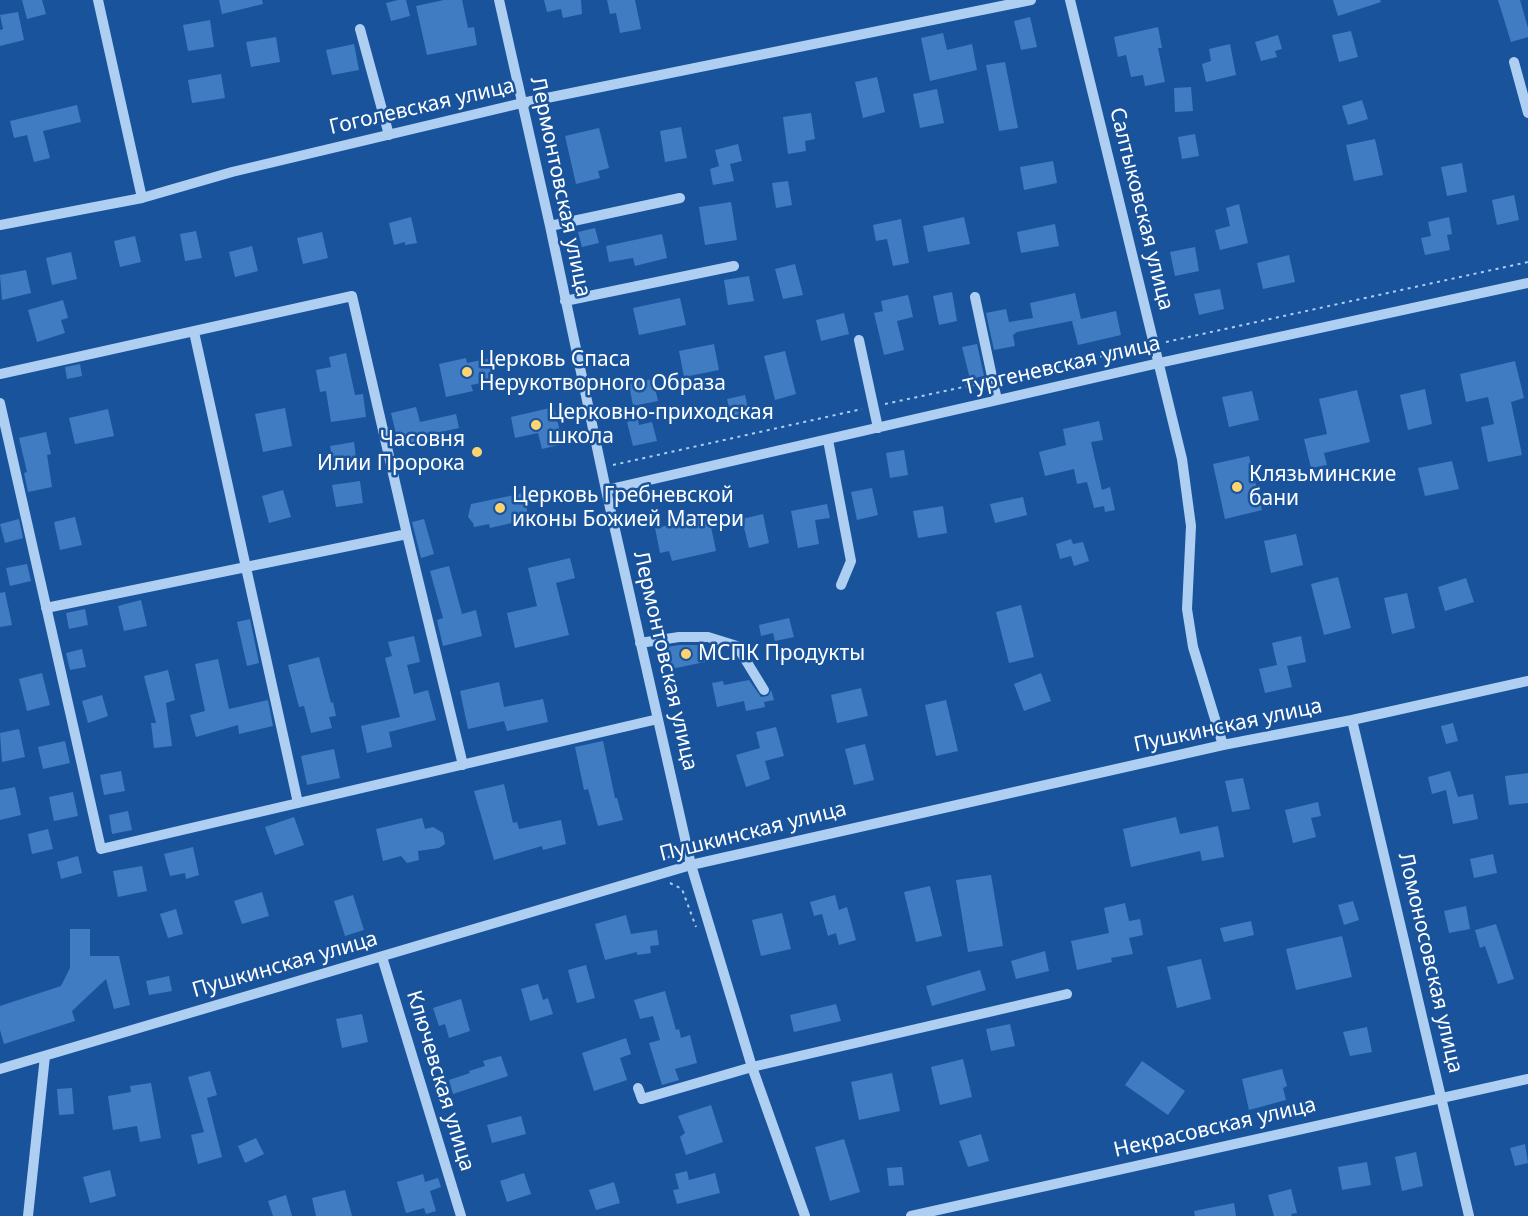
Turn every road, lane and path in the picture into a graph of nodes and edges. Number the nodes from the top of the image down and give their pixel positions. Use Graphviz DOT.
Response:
graph roads {
  1 [pos="98,0"];
  2 [pos="499,0"];
  3 [pos="1031,0"];
  4 [pos="1070,0"];
  5 [pos="360,29"];
  6 [pos="1514,62"];
  7 [pos="522,103"];
  8 [pos="1528,113"];
  9 [pos="389,135"];
  10 [pos="142,198"];
  11 [pos="680,198"];
  12 [pos="0,225"];
  13 [pos="550,226"];
  14 [pos="1528,262"];
  15 [pos="734,266"];
  16 [pos="1528,283"];
  17 [pos="975,297"];
  18 [pos="565,301"];
  19 [pos="194,332"];
  20 [pos="859,340"];
  21 [pos="1155,345"];
  22 [pos="1159,363"];
  23 [pos="0,374"];
  24 [pos="993,380"];
  25 [pos="998,400"];
  26 [pos="0,403"];
  27 [pos="873,407"];
  28 [pos="878,428"];
  29 [pos="828,440"];
  30 [pos="609,465"];
  31 [pos="606,490"];
  32 [pos="407,534"];
  33 [pos="246,568"];
  34 [pos="841,585"];
  35 [pos="46,608"];
  36 [pos="640,643"];
  37 [pos="1528,681"];
  38 [pos="764,690"];
  39 [pos="658,719"];
  40 [pos="1352,720"];
  41 [pos="1223,745"];
  42 [pos="463,765"];
  43 [pos="298,803"];
  44 [pos="678,840"];
  45 [pos="663,863"];
  46 [pos="691,865"];
  47 [pos="382,957"];
  48 [pos="1067,994"];
  49 [pos="45,1056"];
  50 [pos="752,1067"];
  51 [pos="0,1069"];
  52 [pos="1528,1079"];
  53 [pos="638,1088"];
  54 [pos="1442,1098"];
  55 [pos="28,1216"];
  56 [pos="461,1216"];
  57 [pos="805,1216"];
  58 [pos="911,1216"];
  59 [pos="1469,1216"];
  1 -- 10 [label="street"];
  2 -- 7 [label="street, Лермонтовская улица"];
  3 -- 7 [label="street, Гоголевская улица"];
  4 -- 21 [label="street, Салтыковская улица"];
  5 -- 9 [label="street"];
  6 -- 8 [label="street"];
  7 -- 9 [label="street, Гоголевская улица"];
  7 -- 13 [label="street, Лермонтовская улица"];
  9 -- 10 [label="street, Гоголевская улица"];
  10 -- 12 [label="street, Гоголевская улица"];
  11 -- 13 [label="street"];
  13 -- 18 [label="street, Лермонтовская улица"];
  14 -- 21 [label="path"];
  15 -- 18 [label="street"];
  16 -- 22 [label="street, Тургеневская улица"];
  17 -- 24 [label="street"];
  18 -- 31 [label="street, Лермонтовская улица"];
  19 -- 23 [label="street"];
  19 -- 32 [label="street"];
  19 -- 33 [label="street"];
  20 -- 27 [label="street"];
  21 -- 22 [label="street, Салтыковская улица"];
  21 -- 24 [label="path"];
  22 -- 25 [label="street, Тургеневская улица"];
  22 -- 41 [label="street, Салтыковская улица"];
  24 -- 25 [label="street"];
  24 -- 27 [label="path"];
  25 -- 28 [label="street, Тургеневская улица"];
  26 -- 35 [label="street"];
  27 -- 28 [label="street"];
  27 -- 30 [label="path"];
  28 -- 29 [label="street, Тургеневская улица"];
  29 -- 31 [label="street, Тургеневская улица"];
  29 -- 34 [label="street"];
  31 -- 36 [label="street, Лермонтовская улица"];
  32 -- 33 [label="street"];
  32 -- 42 [label="street"];
  33 -- 35 [label="street"];
  33 -- 43 [label="street"];
  35 -- 43 [label="street"];
  36 -- 38 [label="street"];
  36 -- 39 [label="street, Лермонтовская улица"];
  37 -- 40 [label="street, Пушкинская улица"];
  39 -- 42 [label="street"];
  39 -- 46 [label="street, Лермонтовская улица"];
  40 -- 41 [label="street, Пушкинская улица"];
  40 -- 54 [label="street, Ломоносовская улица"];
  41 -- 46 [label="street, Пушкинская улица"];
  42 -- 43 [label="street"];
  44 -- 45 [label="path"];
  46 -- 47 [label="street, Пушкинская улица"];
  46 -- 50 [label="street, Лермонтовская улица"];
  47 -- 49 [label="street, Пушкинская улица"];
  47 -- 56 [label="street, Ключевская улица"];
  48 -- 50 [label="street"];
  49 -- 51 [label="street, Пушкинская улица"];
  49 -- 55 [label="street"];
  50 -- 53 [label="street"];
  50 -- 57 [label="street, Лермонтовская улица"];
  52 -- 54 [label="street, Некрасовская улица"];
  54 -- 58 [label="street, Некрасовская улица"];
  54 -- 59 [label="street, Ломоносовская улица"];
}
